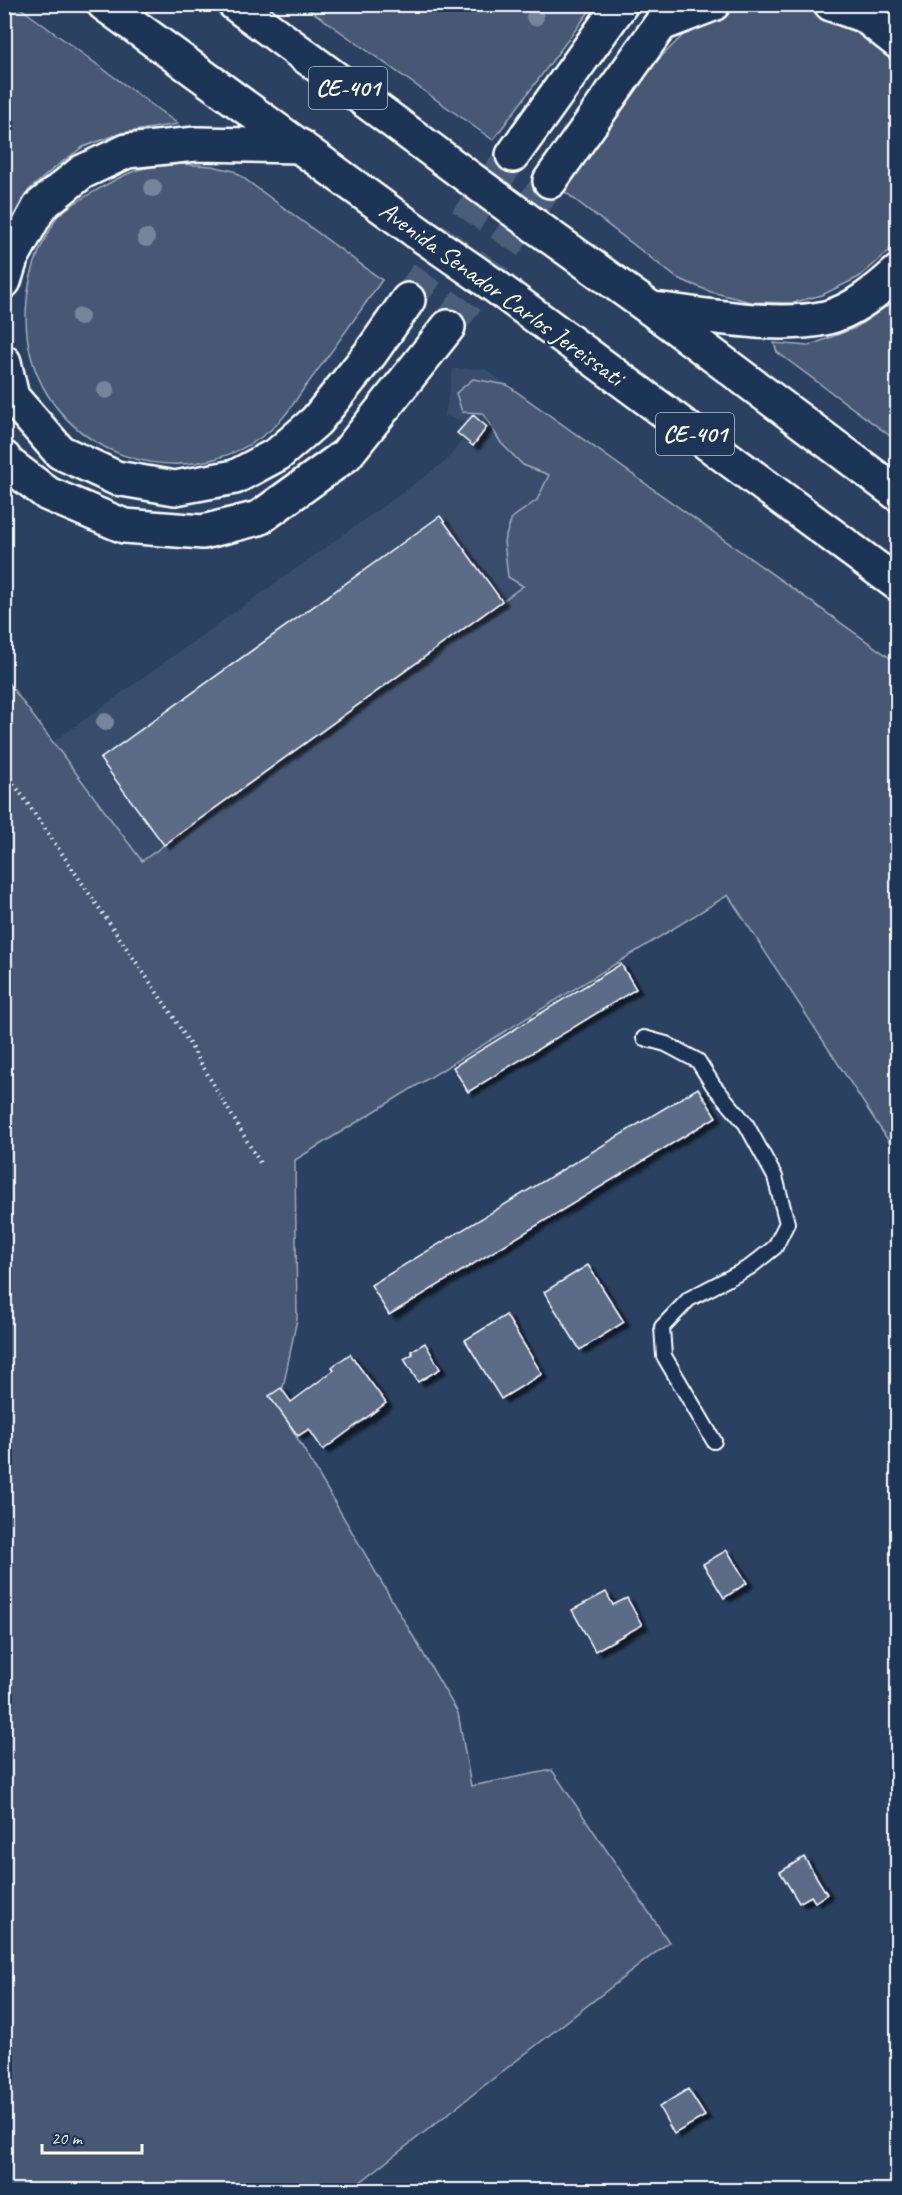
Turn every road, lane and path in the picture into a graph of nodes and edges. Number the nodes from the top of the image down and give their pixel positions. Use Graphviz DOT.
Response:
graph roads {
  1 [pos="104,4"];
  2 [pos="236,4"];
  3 [pos="621,4"];
  4 [pos="713,4"];
  5 [pos="831,4"];
  6 [pos="668,14"];
  7 [pos="897,42"];
  8 [pos="300,146"];
  9 [pos="513,155"];
  10 [pos="550,181"];
  11 [pos="897,272"];
  12 [pos="4,281"];
  13 [pos="408,300"];
  14 [pos="650,309"];
  15 [pos="448,327"];
  16 [pos="4,362"];
  17 [pos="4,458"];
  18 [pos="897,494"];
  19 [pos="897,584"];
  20 [pos="4,769"];
  21 [pos="644,1038"];
  22 [pos="260,1163"];
  23 [pos="714,1441"];
  1 -- 8 [label="main road, Avenida Senador Carlos Jereissati / CE-401"];
  2 -- 14 [label="main road, CE-401, bridge"];
  3 -- 9 [label="main road"];
  4 -- 6 [label="main road"];
  5 -- 7 [label="main road"];
  6 -- 10 [label="main road"];
  8 -- 12 [label="main road"];
  8 -- 19 [label="main road, Avenida Senador Carlos Jereissati / CE-401, bridge"];
  11 -- 14 [label="main road"];
  13 -- 16 [label="main road"];
  14 -- 18 [label="main road, CE-401"];
  15 -- 17 [label="main road"];
  20 -- 22 [label="path"];
  21 -- 23 [label="lane"];
}
